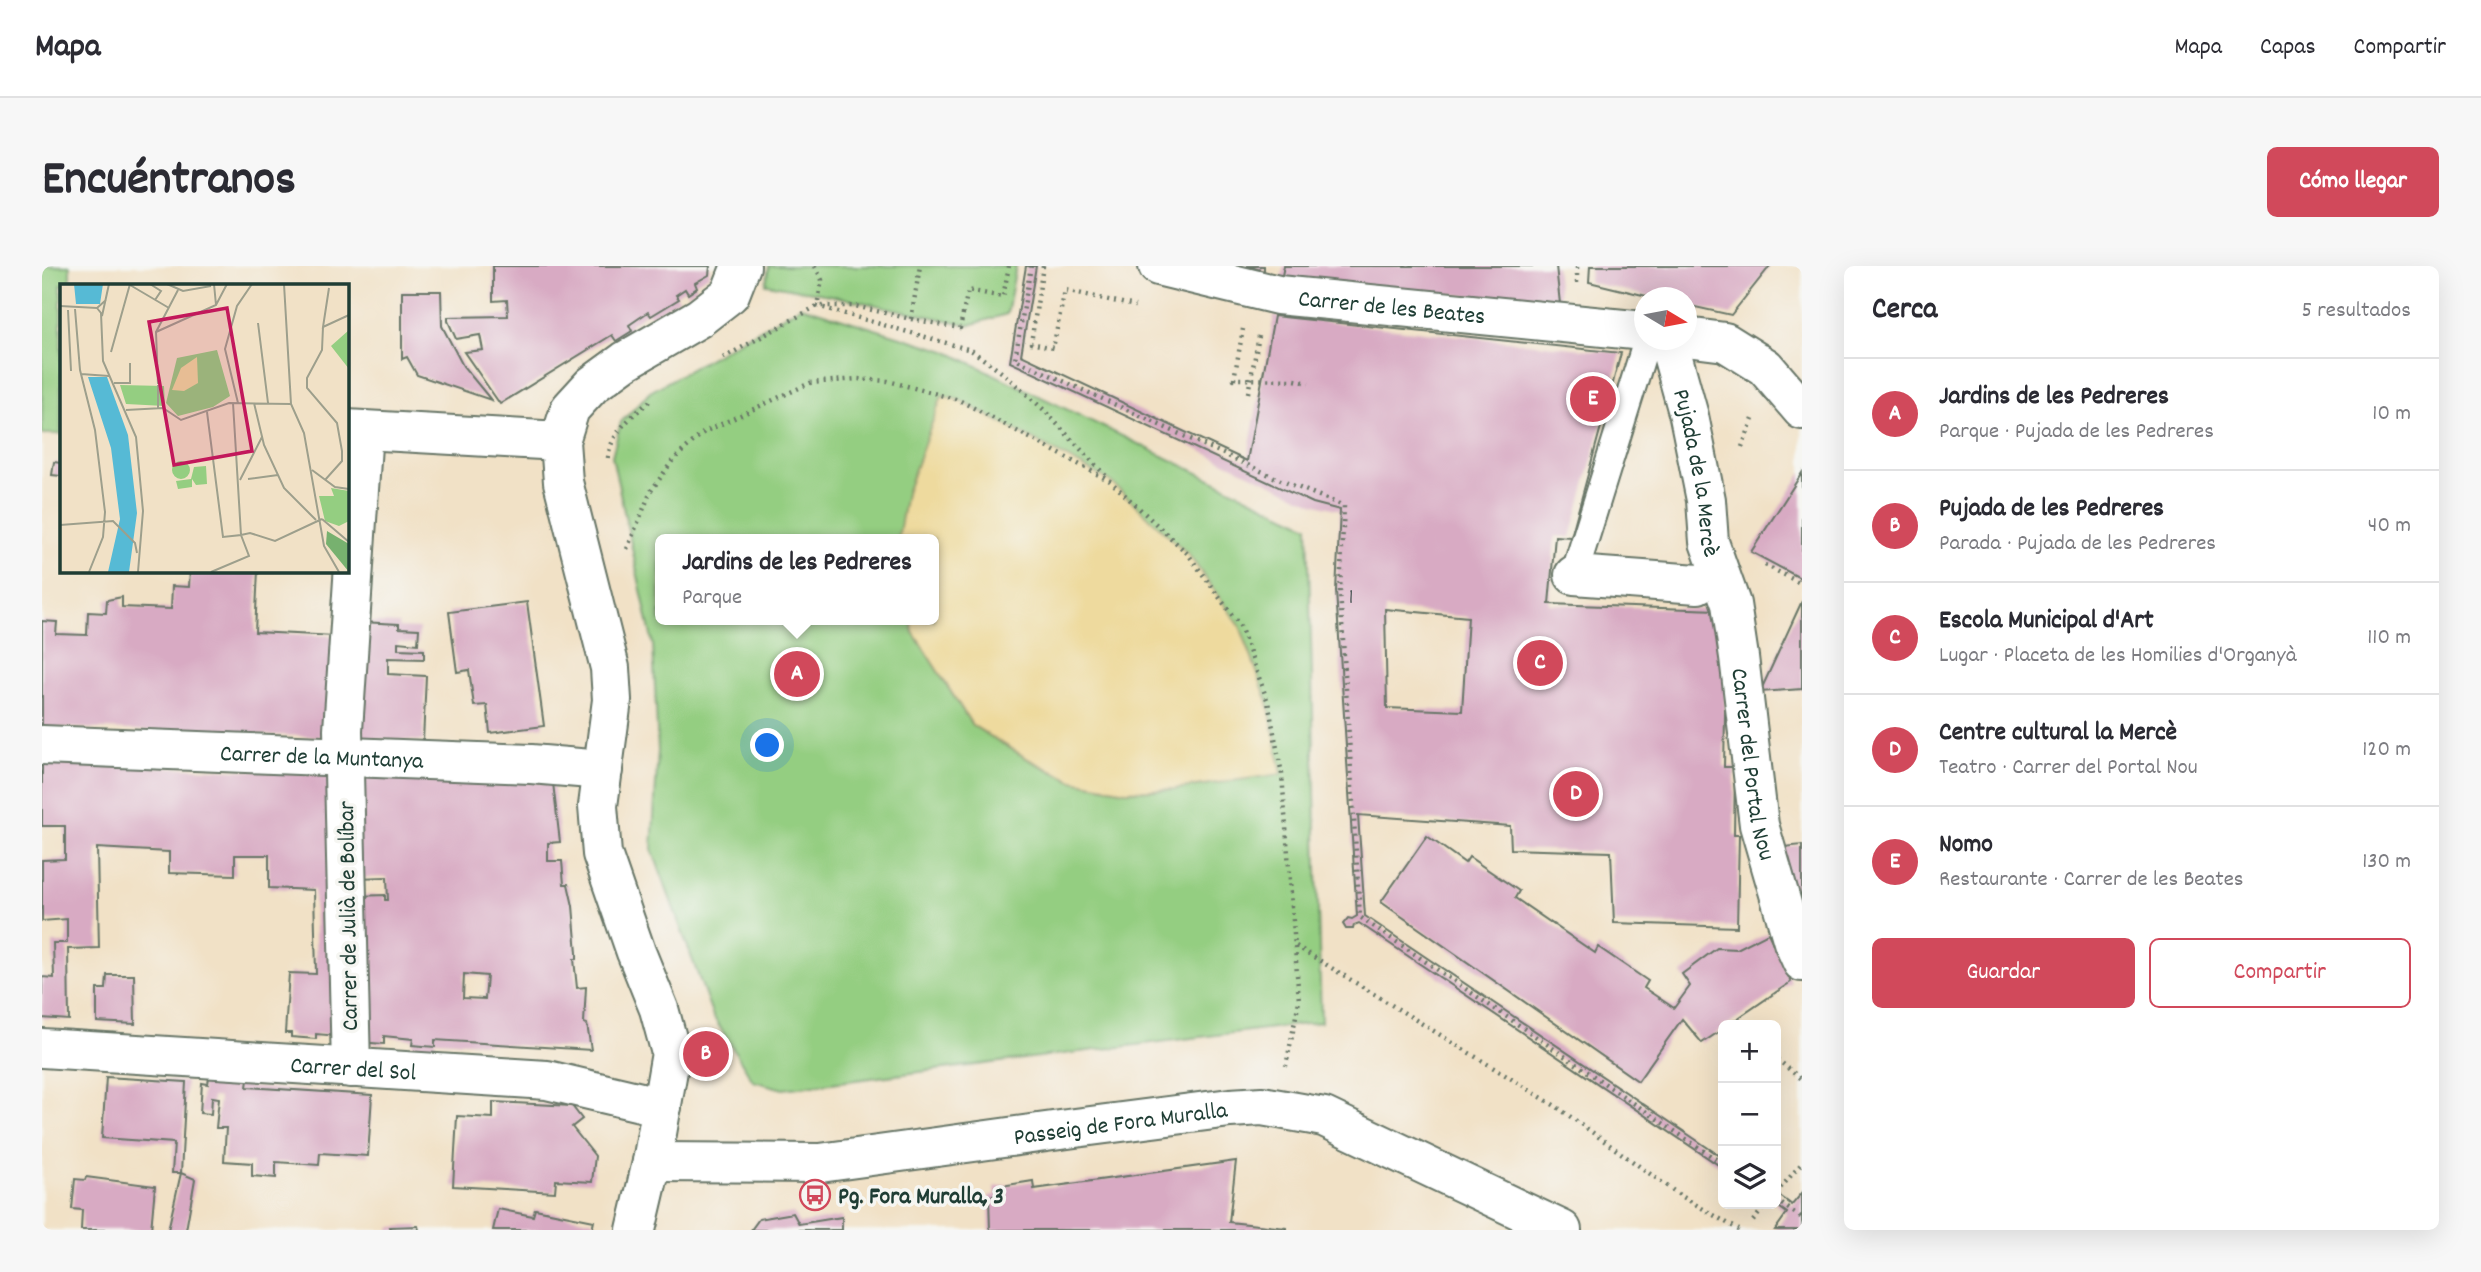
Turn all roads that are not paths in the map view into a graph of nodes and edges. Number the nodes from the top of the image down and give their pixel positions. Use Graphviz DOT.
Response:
graph roads {
  1 [pos="741,266"];
  2 [pos="1158,266"];
  3 [pos="1634,332"];
  4 [pos="1697,338"];
  5 [pos="1635,350"];
  6 [pos="1671,350"];
  7 [pos="1802,410"];
  8 [pos="355,429"];
  9 [pos="560,440"];
  10 [pos="1574,575"];
  11 [pos="1698,584"];
  12 [pos="1731,604"];
  13 [pos="42,745"];
  14 [pos="344,757"];
  15 [pos="603,770"];
  16 [pos="1802,962"];
  17 [pos="42,1048"];
  18 [pos="351,1068"];
  19 [pos="662,1107"];
  20 [pos="652,1161"];
  21 [pos="636,1230"];
  22 [pos="1562,1230"];
  1 -- 9 [label="street"];
  2 -- 3 [label="street, Carrer de les Beates"];
  4 -- 7 [label="street"];
  5 -- 10 [label="lane"];
  6 -- 12 [label="street, Pujada de la Mercè"];
  8 -- 9 [label="street"];
  8 -- 14 [label="street, Carrer de Julià de Bolíbar"];
  9 -- 15 [label="street"];
  10 -- 11 [label="street"];
  12 -- 16 [label="street, Carrer del Portal Nou"];
  13 -- 14 [label="street, Carrer de la Muntanya"];
  14 -- 15 [label="street, Carrer de la Muntanya"];
  14 -- 18 [label="street, Carrer de Julià de Bolíbar"];
  15 -- 19 [label="street"];
  17 -- 18 [label="street, Carrer del Sol"];
  18 -- 19 [label="street, Carrer del Sol"];
  19 -- 20 [label="street"];
  20 -- 21 [label="street"];
  20 -- 22 [label="street, Passeig de Fora Muralla"];
}
